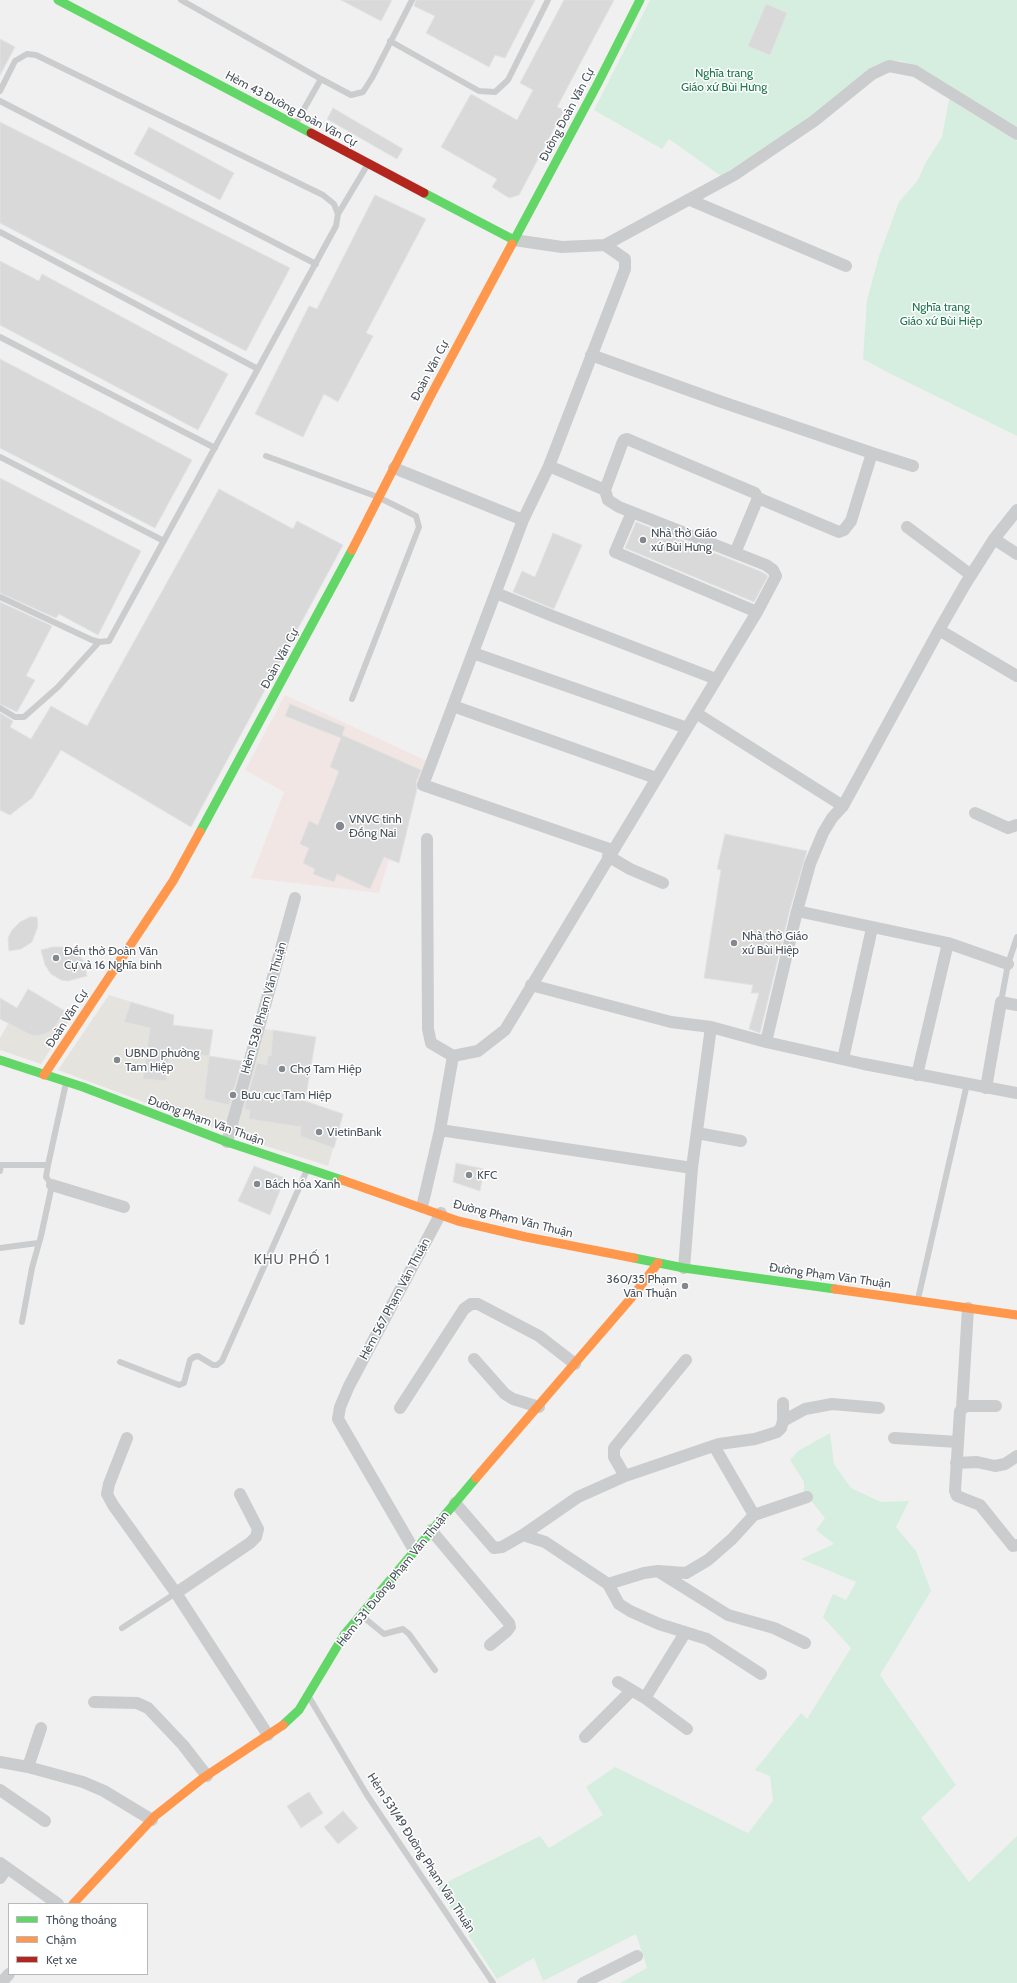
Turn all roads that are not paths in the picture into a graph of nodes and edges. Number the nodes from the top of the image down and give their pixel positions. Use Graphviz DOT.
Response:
graph roads {
  1 [pos="412,0"];
  2 [pos="548,0"];
  3 [pos="640,0"];
  4 [pos="61,1"];
  5 [pos="184,1"];
  6 [pos="390,41"];
  7 [pos="321,79"];
  8 [pos="0,91"];
  9 [pos="0,101"];
  10 [pos="295,125"];
  11 [pos="1017,134"];
  12 [pos="368,164"];
  13 [pos="690,200"];
  14 [pos="338,214"];
  15 [pos="0,232"];
  16 [pos="514,240"];
  17 [pos="605,245"];
  18 [pos="316,264"];
  19 [pos="846,266"];
  20 [pos="0,338"];
  21 [pos="591,355"];
  22 [pos="258,369"];
  23 [pos="215,448"];
  24 [pos="872,453"];
  25 [pos="266,456"];
  26 [pos="0,457"];
  27 [pos="549,466"];
  28 [pos="913,466"];
  29 [pos="394,468"];
  30 [pos="605,490"];
  31 [pos="378,497"];
  32 [pos="758,498"];
  33 [pos="1017,510"];
  34 [pos="632,512"];
  35 [pos="523,520"];
  36 [pos="907,526"];
  37 [pos="994,539"];
  38 [pos="164,541"];
  39 [pos="735,553"];
  40 [pos="1017,554"];
  41 [pos="971,575"];
  42 [pos="496,593"];
  43 [pos="0,597"];
  44 [pos="757,612"];
  45 [pos="938,630"];
  46 [pos="99,642"];
  47 [pos="473,653"];
  48 [pos="1017,676"];
  49 [pos="716,679"];
  50 [pos="352,700"];
  51 [pos="453,706"];
  52 [pos="0,708"];
  53 [pos="696,713"];
  54 [pos="687,728"];
  55 [pos="656,778"];
  56 [pos="843,806"];
  57 [pos="974,813"];
  58 [pos="1017,825"];
  59 [pos="427,839"];
  60 [pos="610,853"];
  61 [pos="663,883"];
  62 [pos="296,898"];
  63 [pos="797,911"];
  64 [pos="872,928"];
  65 [pos="1017,937"];
  66 [pos="948,943"];
  67 [pos="1008,964"];
  68 [pos="531,985"];
  69 [pos="1001,1002"];
  70 [pos="1017,1005"];
  71 [pos="711,1027"];
  72 [pos="766,1042"];
  73 [pos="453,1056"];
  74 [pos="0,1060"];
  75 [pos="843,1060"];
  76 [pos="44,1075"];
  77 [pos="917,1075"];
  78 [pos="66,1083"];
  79 [pos="967,1084"];
  80 [pos="986,1088"];
  81 [pos="1017,1093"];
  82 [pos="440,1130"];
  83 [pos="697,1134"];
  84 [pos="227,1142"];
  85 [pos="741,1142"];
  86 [pos="48,1165"];
  87 [pos="692,1168"];
  88 [pos="308,1169"];
  89 [pos="0,1171"];
  90 [pos="52,1185"];
  91 [pos="124,1207"];
  92 [pos="422,1207"];
  93 [pos="441,1213"];
  94 [pos="38,1243"];
  95 [pos="0,1248"];
  96 [pos="658,1263"];
  97 [pos="684,1268"];
  98 [pos="918,1301"];
  99 [pos="968,1308"];
  100 [pos="1017,1315"];
  101 [pos="22,1322"];
  102 [pos="474,1359"];
  103 [pos="686,1360"];
  104 [pos="120,1362"];
  105 [pos="575,1364"];
  106 [pos="783,1403"];
  107 [pos="996,1406"];
  108 [pos="539,1407"];
  109 [pos="400,1408"];
  110 [pos="878,1408"];
  111 [pos="962,1408"];
  112 [pos="783,1421"];
  113 [pos="127,1438"];
  114 [pos="894,1438"];
  115 [pos="958,1442"];
  116 [pos="714,1446"];
  117 [pos="1017,1456"];
  118 [pos="956,1463"];
  119 [pos="625,1476"];
  120 [pos="240,1494"];
  121 [pos="807,1497"];
  122 [pos="455,1503"];
  123 [pos="754,1515"];
  124 [pos="431,1530"];
  125 [pos="523,1535"];
  126 [pos="1017,1545"];
  127 [pos="414,1550"];
  128 [pos="658,1571"];
  129 [pos="608,1584"];
  130 [pos="176,1593"];
  131 [pos="361,1615"];
  132 [pos="122,1628"];
  133 [pos="685,1633"];
  134 [pos="805,1643"];
  135 [pos="490,1645"];
  136 [pos="435,1670"];
  137 [pos="760,1674"];
  138 [pos="618,1682"];
  139 [pos="632,1690"];
  140 [pos="308,1693"];
  141 [pos="645,1698"];
  142 [pos="94,1702"];
  143 [pos="41,1728"];
  144 [pos="687,1729"];
  145 [pos="268,1735"];
  146 [pos="585,1737"];
  147 [pos="0,1762"];
  148 [pos="28,1767"];
  149 [pos="207,1776"];
  150 [pos="0,1790"];
  151 [pos="152,1820"];
  152 [pos="45,1821"];
  153 [pos="2,1869"];
  154 [pos="56,1903"];
  155 [pos="74,1903"];
  156 [pos="637,1956"];
  157 [pos="8,1975"];
  158 [pos="1,1983"];
  159 [pos="493,1983"];
  160 [pos="583,1983"];
  1 -- 6 [label="lane"];
  2 -- 6 [label="lane"];
  3 -- 16 [label="street, Đường Đoàn Văn Cự"];
  4 -- 10 [label="street, Hẻm 43 Đường Đoàn Văn Cự"];
  5 -- 7 [label="lane"];
  6 -- 7 [label="lane"];
  7 -- 10 [label="lane"];
  8 -- 14 [label="lane"];
  9 -- 18 [label="lane"];
  10 -- 12 [label="street, Hẻm 43 Đường Đoàn Văn Cự"];
  11 -- 13 [label="street"];
  12 -- 14 [label="lane"];
  12 -- 16 [label="street, Hẻm 43 Đường Đoàn Văn Cự"];
  13 -- 17 [label="street"];
  13 -- 19 [label="street"];
  14 -- 18 [label="lane"];
  15 -- 22 [label="lane"];
  16 -- 17 [label="street"];
  16 -- 29 [label="street, Đoàn Văn Cự"];
  17 -- 21 [label="street"];
  18 -- 22 [label="lane"];
  20 -- 23 [label="lane"];
  21 -- 24 [label="street"];
  21 -- 27 [label="street"];
  22 -- 23 [label="lane"];
  23 -- 38 [label="lane"];
  24 -- 28 [label="street"];
  24 -- 32 [label="street"];
  25 -- 31 [label="lane"];
  26 -- 38 [label="lane"];
  27 -- 30 [label="street"];
  27 -- 35 [label="street"];
  29 -- 31 [label="street, Đoàn Văn Cự"];
  29 -- 35 [label="street"];
  30 -- 32 [label="street"];
  30 -- 34 [label="street"];
  31 -- 50 [label="lane"];
  31 -- 76 [label="street, Đoàn Văn Cự"];
  32 -- 39 [label="street"];
  33 -- 37 [label="street"];
  34 -- 39 [label="street"];
  34 -- 44 [label="street"];
  35 -- 42 [label="street"];
  36 -- 41 [label="street"];
  37 -- 40 [label="street"];
  37 -- 41 [label="street"];
  38 -- 46 [label="lane"];
  39 -- 44 [label="street"];
  41 -- 45 [label="street"];
  42 -- 47 [label="street"];
  42 -- 49 [label="street"];
  43 -- 46 [label="lane"];
  44 -- 49 [label="street"];
  45 -- 48 [label="street"];
  45 -- 56 [label="street"];
  46 -- 52 [label="lane"];
  47 -- 51 [label="street"];
  47 -- 54 [label="street"];
  49 -- 53 [label="street"];
  51 -- 55 [label="street"];
  51 -- 60 [label="street"];
  53 -- 54 [label="street"];
  53 -- 56 [label="street"];
  54 -- 55 [label="street"];
  55 -- 60 [label="street"];
  56 -- 63 [label="street"];
  57 -- 58 [label="street"];
  59 -- 73 [label="street"];
  60 -- 61 [label="street"];
  60 -- 68 [label="street"];
  62 -- 84 [label="street, Hẻm 538 Phạm Văn Thuận"];
  63 -- 64 [label="street"];
  63 -- 72 [label="street"];
  64 -- 66 [label="street"];
  64 -- 75 [label="street"];
  65 -- 67 [label="lane"];
  66 -- 67 [label="street"];
  66 -- 77 [label="street"];
  67 -- 69 [label="lane"];
  68 -- 71 [label="street"];
  68 -- 73 [label="street"];
  69 -- 70 [label="street"];
  69 -- 80 [label="street"];
  71 -- 72 [label="street"];
  71 -- 83 [label="street"];
  72 -- 75 [label="street"];
  73 -- 82 [label="street"];
  74 -- 76 [label="street, Đường Phạm Văn Thuận"];
  75 -- 77 [label="street"];
  76 -- 78 [label="street, Đường Phạm Văn Thuận"];
  77 -- 79 [label="street"];
  78 -- 84 [label="street, Đường Phạm Văn Thuận"];
  78 -- 86 [label="lane"];
  79 -- 80 [label="street"];
  79 -- 98 [label="lane"];
  80 -- 81 [label="street"];
  82 -- 87 [label="street"];
  82 -- 92 [label="street"];
  83 -- 85 [label="street"];
  83 -- 87 [label="street"];
  84 -- 88 [label="street, Đường Phạm Văn Thuận"];
  86 -- 89 [label="lane"];
  86 -- 90 [label="lane"];
  87 -- 97 [label="street"];
  88 -- 92 [label="street, Đường Phạm Văn Thuận"];
  88 -- 104 [label="lane"];
  90 -- 91 [label="street"];
  90 -- 94 [label="lane"];
  92 -- 93 [label="street, Đường Phạm Văn Thuận"];
  93 -- 96 [label="street, Đường Phạm Văn Thuận"];
  93 -- 127 [label="street, Hẻm 567 Phạm Văn Thuận"];
  94 -- 95 [label="lane"];
  94 -- 101 [label="lane"];
  96 -- 97 [label="street, Đường Phạm Văn Thuận"];
  96 -- 105 [label="street, Hẻm 531 Đường Phạm Văn Thuận"];
  97 -- 98 [label="street, Đường Phạm Văn Thuận"];
  98 -- 99 [label="street, Đường Phạm Văn Thuận"];
  99 -- 100 [label="street, Đường Phạm Văn Thuận"];
  99 -- 111 [label="street"];
  102 -- 108 [label="street"];
  103 -- 119 [label="street"];
  105 -- 108 [label="street, Hẻm 531 Đường Phạm Văn Thuận"];
  105 -- 109 [label="street"];
  106 -- 112 [label="street"];
  107 -- 111 [label="street"];
  108 -- 122 [label="street, Hẻm 531 Đường Phạm Văn Thuận"];
  110 -- 112 [label="street"];
  111 -- 115 [label="street"];
  112 -- 116 [label="street"];
  113 -- 130 [label="street"];
  114 -- 115 [label="street"];
  115 -- 118 [label="street"];
  116 -- 119 [label="street"];
  116 -- 123 [label="street"];
  117 -- 118 [label="street"];
  118 -- 126 [label="street"];
  119 -- 125 [label="street"];
  120 -- 130 [label="street"];
  121 -- 123 [label="street"];
  122 -- 124 [label="street, Hẻm 531 Đường Phạm Văn Thuận"];
  122 -- 125 [label="street"];
  123 -- 128 [label="street"];
  124 -- 127 [label="street, Hẻm 531 Đường Phạm Văn Thuận"];
  124 -- 135 [label="street"];
  125 -- 129 [label="street"];
  127 -- 131 [label="street, Hẻm 531 Đường Phạm Văn Thuận"];
  128 -- 129 [label="street"];
  128 -- 134 [label="street"];
  129 -- 133 [label="street"];
  130 -- 132 [label="lane"];
  130 -- 145 [label="street"];
  131 -- 136 [label="lane"];
  131 -- 140 [label="street, Hẻm 531 Đường Phạm Văn Thuận"];
  133 -- 137 [label="street"];
  133 -- 141 [label="street"];
  138 -- 139 [label="street"];
  139 -- 141 [label="street"];
  139 -- 146 [label="street"];
  140 -- 145 [label="street, Hẻm 531 Đường Phạm Văn Thuận"];
  140 -- 159 [label="lane, Hẻm 531/49 Đường Phạm Văn Thuận"];
  141 -- 144 [label="street"];
  142 -- 149 [label="street"];
  143 -- 148 [label="street"];
  145 -- 149 [label="street, Hẻm 531 Đường Phạm Văn Thuận"];
  147 -- 148 [label="street"];
  148 -- 151 [label="street"];
  149 -- 151 [label="street, Hẻm 531 Đường Phạm Văn Thuận"];
  150 -- 152 [label="street"];
  151 -- 155 [label="street, Hẻm 531 Đường Phạm Văn Thuận"];
  153 -- 154 [label="street"];
  156 -- 160 [label="street"];
  157 -- 158 [label="street"];
}
